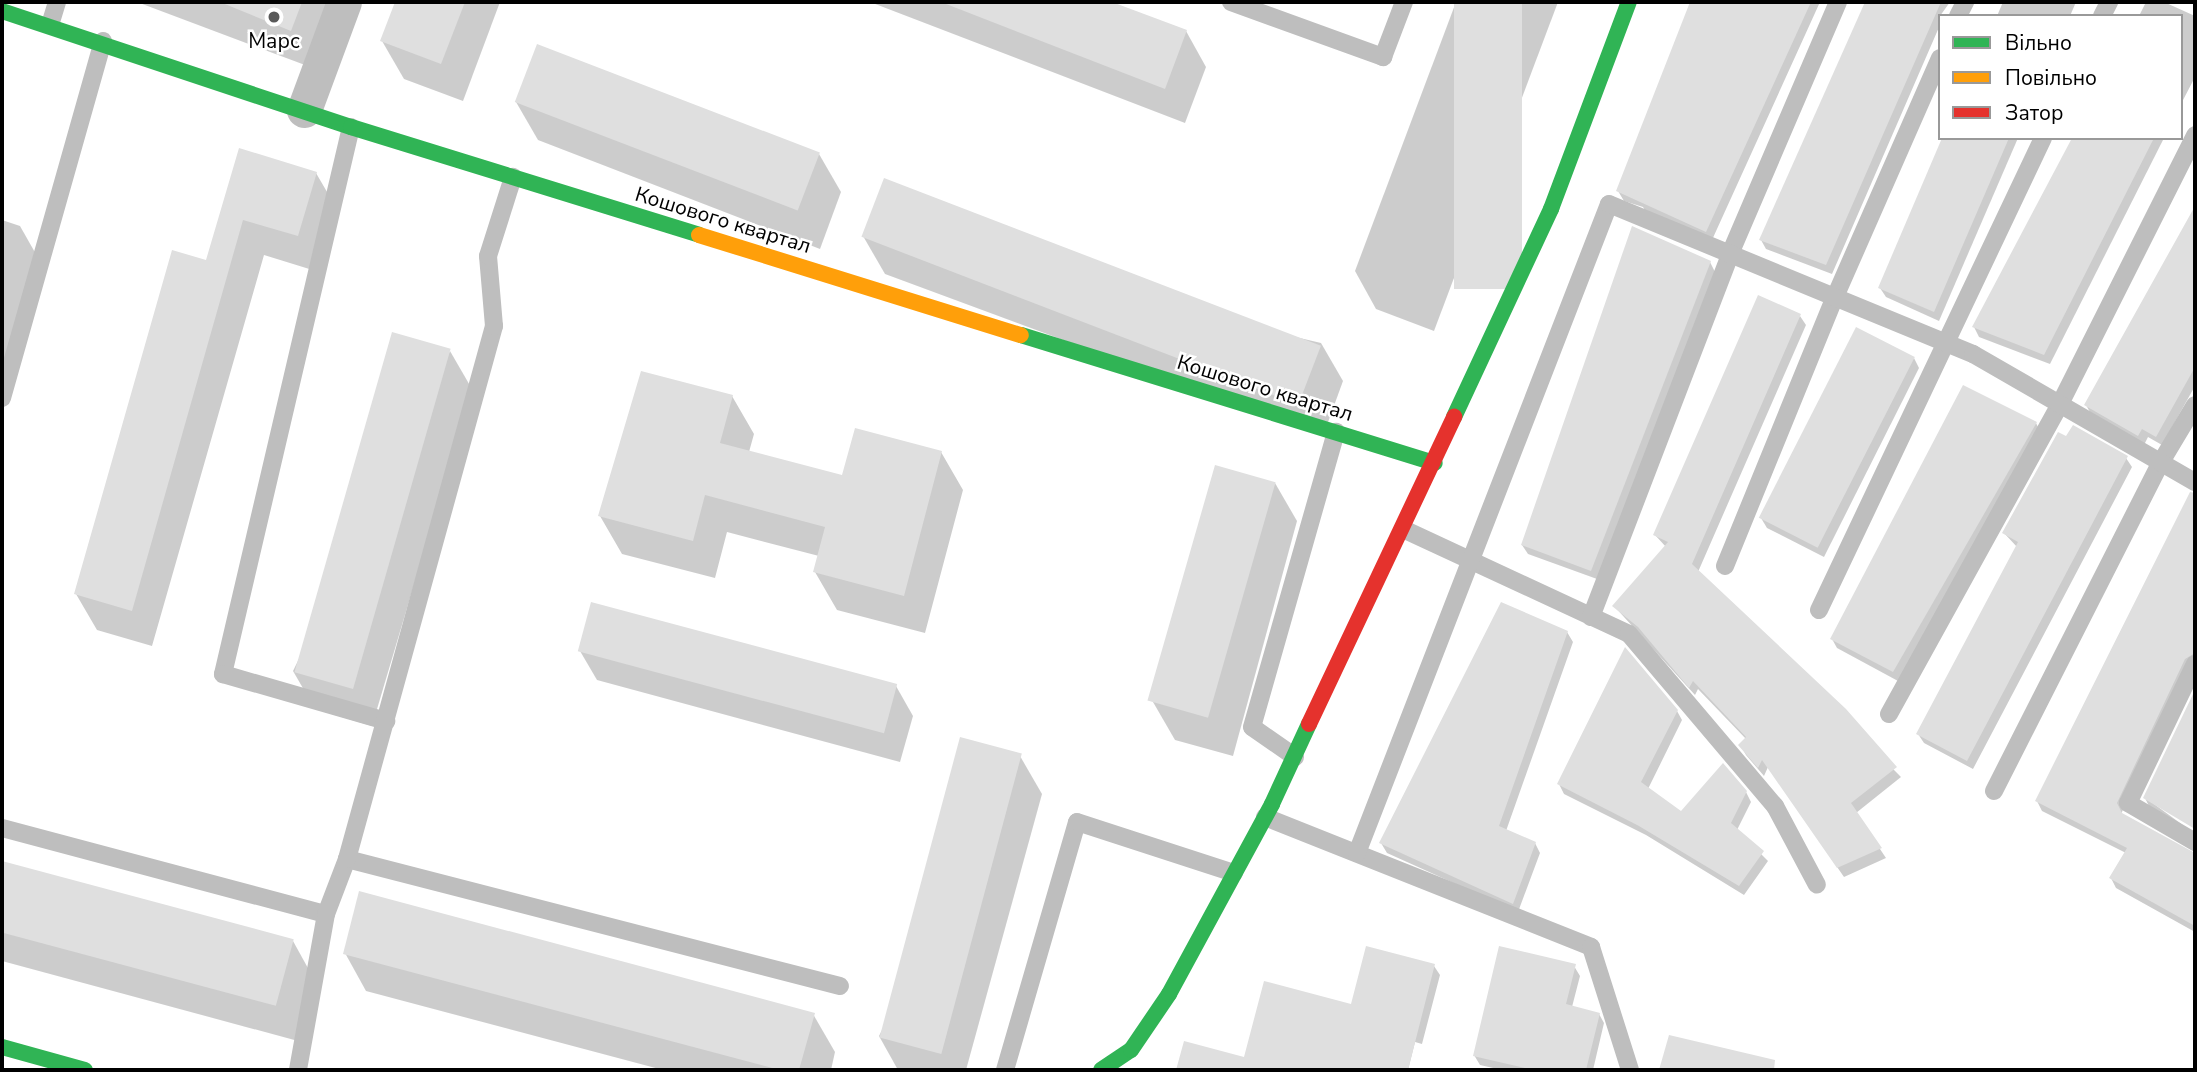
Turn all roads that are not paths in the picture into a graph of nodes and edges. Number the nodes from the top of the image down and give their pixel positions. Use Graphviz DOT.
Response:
graph roads {
  1 [pos="57,2"];
  2 [pos="344,2"];
  3 [pos="1231,2"];
  4 [pos="1404,2"];
  5 [pos="1629,2"];
  6 [pos="1838,2"];
  7 [pos="3,13"];
  8 [pos="50,25"];
  9 [pos="103,41"];
  10 [pos="1938,63"];
  11 [pos="304,110"];
  12 [pos="351,127"];
  13 [pos="2195,135"];
  14 [pos="2042,140"];
  15 [pos="513,177"];
  16 [pos="1730,254"];
  17 [pos="1835,297"];
  18 [pos="1945,342"];
  19 [pos="2,398"];
  20 [pos="2060,404"];
  21 [pos="2195,405"];
  22 [pos="1336,432"];
  23 [pos="2161,462"];
  24 [pos="1435,463"];
  25 [pos="2195,482"];
  26 [pos="1403,529"];
  27 [pos="1473,561"];
  28 [pos="1725,566"];
  29 [pos="1819,610"];
  30 [pos="1591,617"];
  31 [pos="2195,664"];
  32 [pos="1889,714"];
  33 [pos="386,721"];
  34 [pos="1295,757"];
  35 [pos="1994,792"];
  36 [pos="1265,817"];
  37 [pos="2,828"];
  38 [pos="2195,842"];
  39 [pos="1357,853"];
  40 [pos="348,859"];
  41 [pos="1234,873"];
  42 [pos="1817,886"];
  43 [pos="326,914"];
  44 [pos="840,986"];
  45 [pos="2,1047"];
  46 [pos="85,1070"];
  47 [pos="298,1070"];
  48 [pos="1005,1070"];
  49 [pos="1101,1070"];
  50 [pos="1630,1070"];
  1 -- 8 [label="lane"];
  2 -- 11 [label="street"];
  3 -- 4 [label="lane"];
  5 -- 24 [label="street"];
  6 -- 16 [label="lane"];
  7 -- 8 [label="street, Кошового квартал"];
  8 -- 9 [label="street, Кошового квартал"];
  9 -- 11 [label="street, Кошового квартал"];
  9 -- 19 [label="lane"];
  10 -- 17 [label="lane"];
  11 -- 12 [label="street, Кошового квартал"];
  12 -- 15 [label="street, Кошового квартал"];
  12 -- 33 [label="lane"];
  13 -- 20 [label="lane"];
  14 -- 18 [label="lane"];
  15 -- 22 [label="street, Кошового квартал"];
  15 -- 33 [label="lane"];
  16 -- 17 [label="lane"];
  16 -- 27 [label="lane"];
  16 -- 30 [label="lane"];
  17 -- 18 [label="lane"];
  17 -- 28 [label="lane"];
  18 -- 20 [label="lane"];
  18 -- 29 [label="lane"];
  20 -- 23 [label="lane"];
  20 -- 32 [label="lane"];
  21 -- 23 [label="lane"];
  22 -- 24 [label="street, Кошового квартал"];
  22 -- 34 [label="lane"];
  23 -- 25 [label="lane"];
  23 -- 35 [label="lane"];
  24 -- 26 [label="street"];
  26 -- 27 [label="lane"];
  26 -- 34 [label="street"];
  27 -- 30 [label="lane"];
  27 -- 39 [label="lane"];
  30 -- 42 [label="lane"];
  31 -- 38 [label="lane"];
  33 -- 40 [label="lane"];
  34 -- 36 [label="street"];
  36 -- 39 [label="lane"];
  36 -- 41 [label="street"];
  37 -- 43 [label="lane"];
  39 -- 50 [label="lane"];
  40 -- 43 [label="lane"];
  40 -- 44 [label="lane"];
  41 -- 48 [label="lane"];
  41 -- 49 [label="street"];
  43 -- 47 [label="lane"];
  45 -- 46 [label="street"];
}
